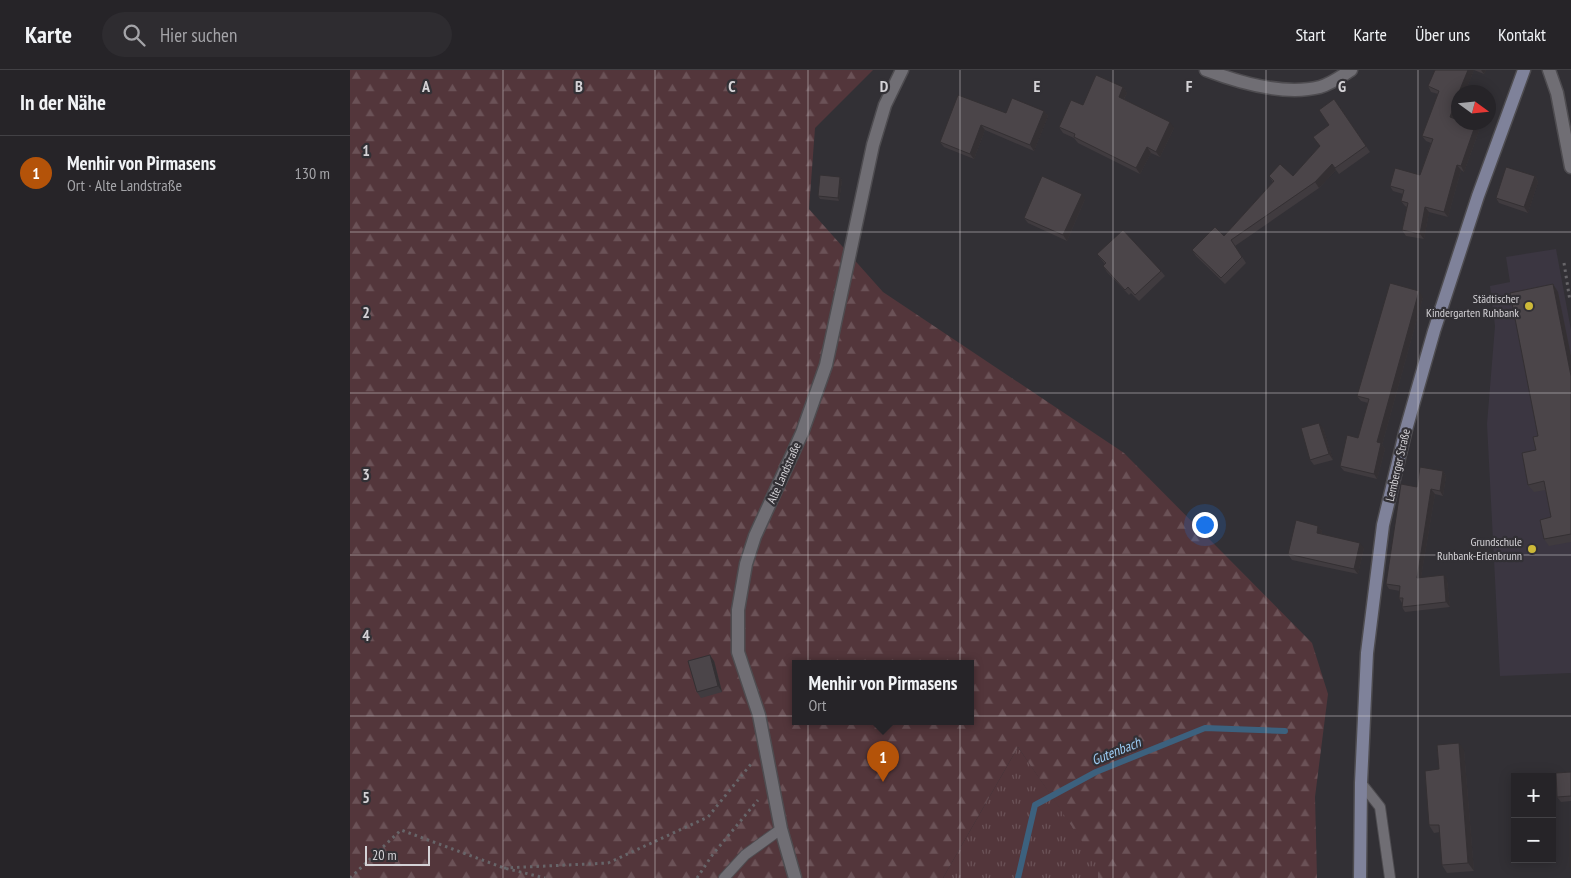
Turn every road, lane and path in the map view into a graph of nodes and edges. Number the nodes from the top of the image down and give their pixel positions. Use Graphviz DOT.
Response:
graph roads {
  1 [pos="902,70"];
  2 [pos="1206,70"];
  3 [pos="1351,70"];
  4 [pos="1524,70"];
  5 [pos="1549,70"];
  6 [pos="1571,167"];
  7 [pos="1564,263"];
  8 [pos="1570,301"];
  9 [pos="766,746"];
  10 [pos="1361,783"];
  11 [pos="771,785"];
  12 [pos="781,830"];
  13 [pos="504,868"];
  14 [pos="350,878"];
  15 [pos="544,878"];
  16 [pos="697,878"];
  17 [pos="724,878"];
  18 [pos="796,878"];
  19 [pos="1360,878"];
  20 [pos="1390,878"];
  1 -- 9 [label="street, Alte Landstraße"];
  2 -- 3 [label="street"];
  4 -- 10 [label="main road, Lemberger Straße"];
  5 -- 6 [label="street"];
  7 -- 8 [label="path"];
  9 -- 11 [label="street, Alte Landstraße"];
  9 -- 13 [label="path"];
  10 -- 19 [label="main road, Lemberger Straße"];
  10 -- 20 [label="lane"];
  11 -- 12 [label="street, Alte Landstraße"];
  11 -- 16 [label="path"];
  12 -- 17 [label="lane"];
  12 -- 18 [label="street, Alte Landstraße"];
  13 -- 14 [label="path"];
  13 -- 15 [label="path"];
}
